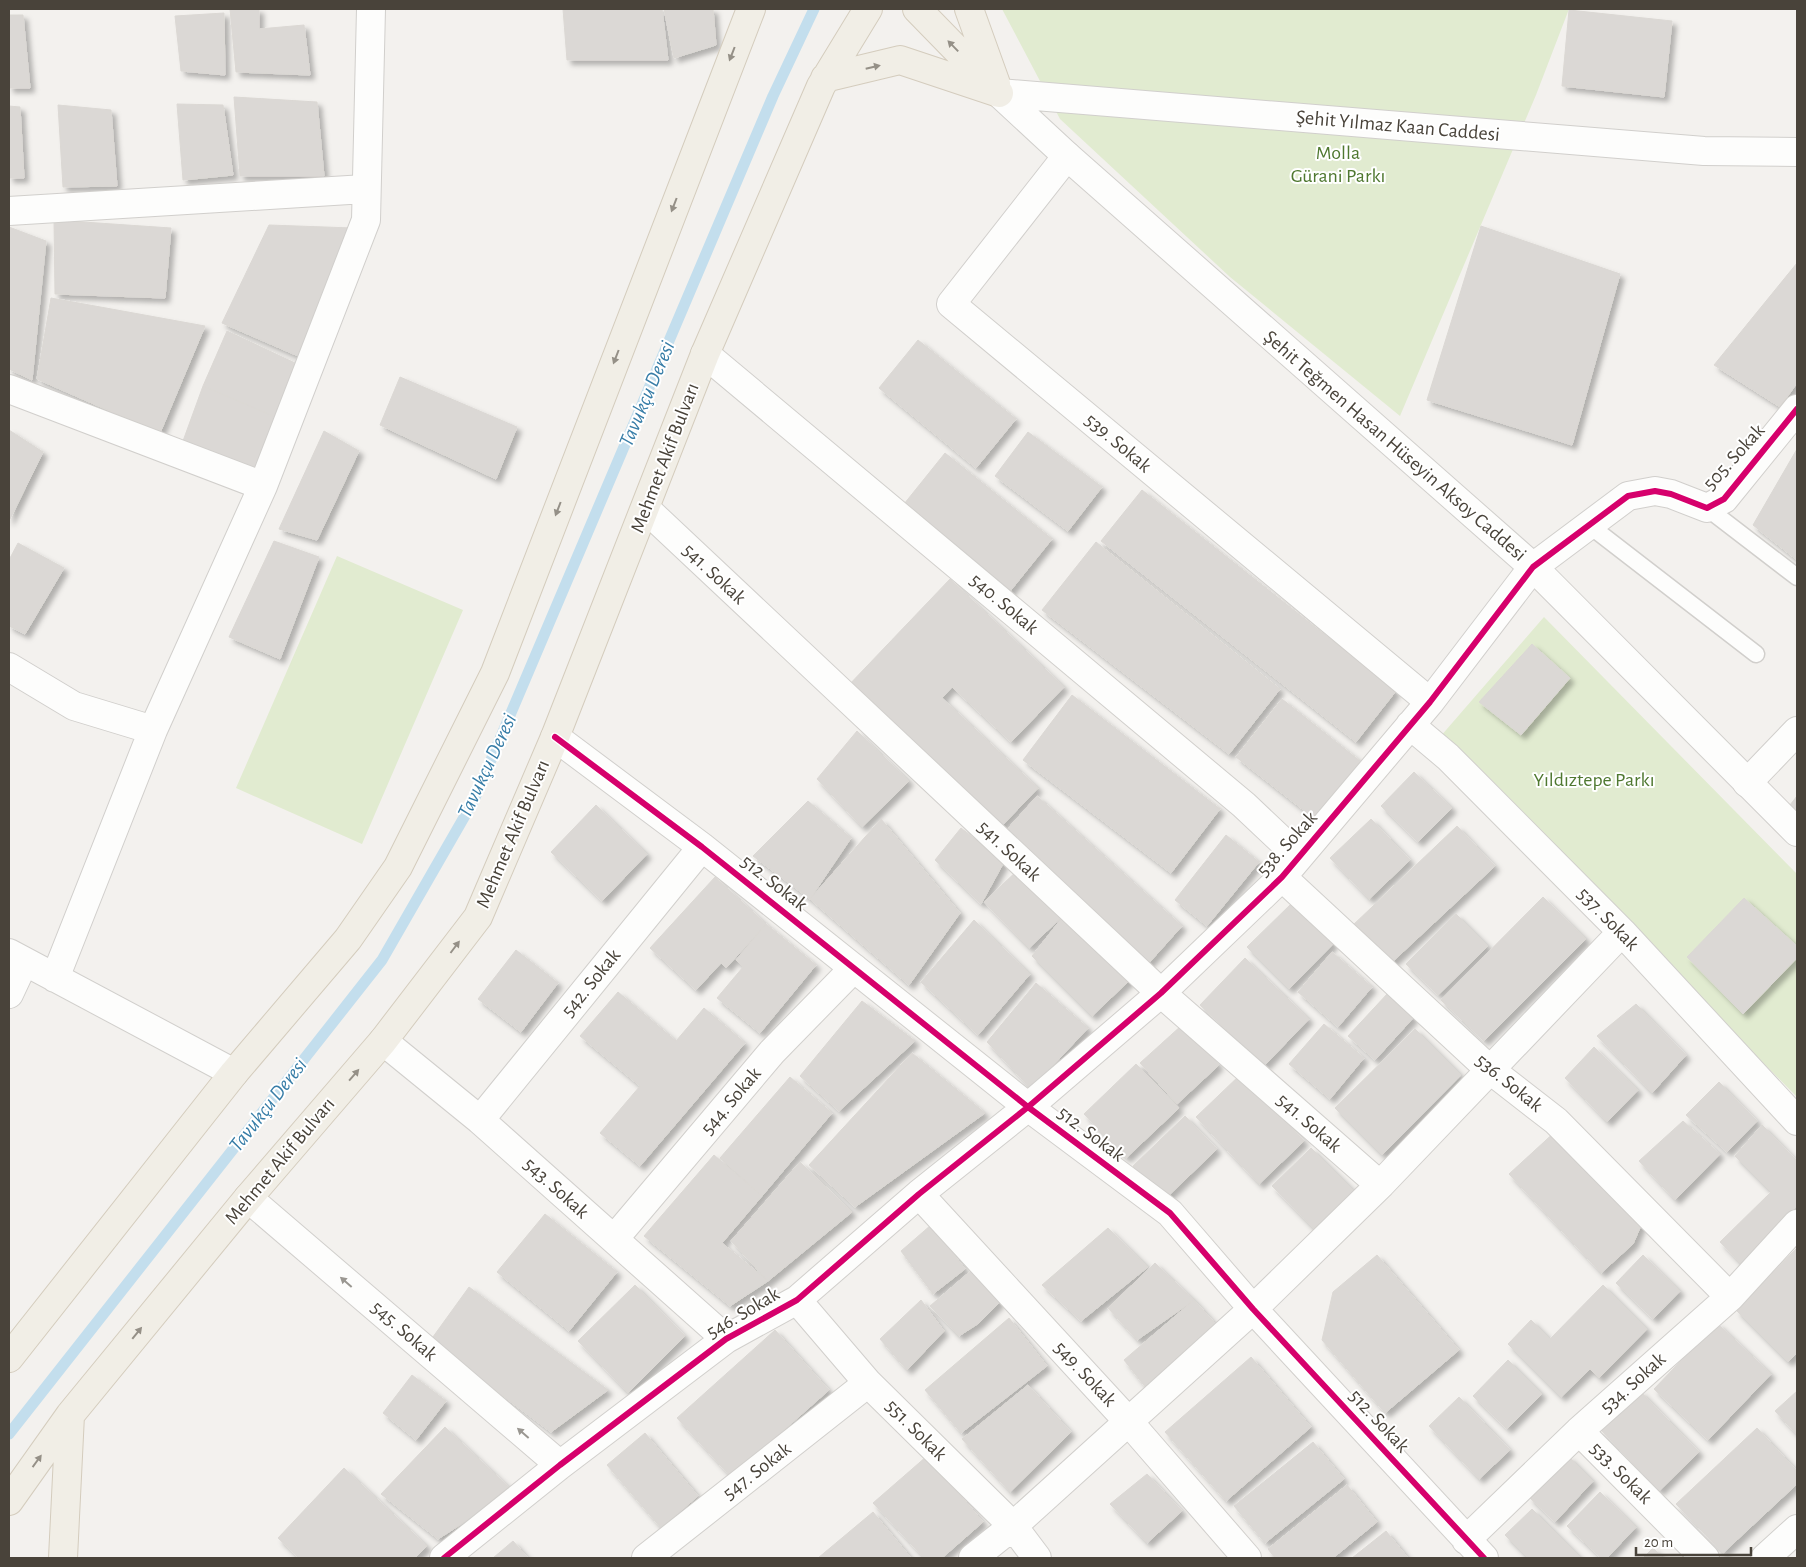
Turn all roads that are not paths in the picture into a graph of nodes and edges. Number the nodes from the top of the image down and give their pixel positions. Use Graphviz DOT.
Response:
graph roads {
  1 [pos="371,9"];
  2 [pos="868,9"];
  3 [pos="917,9"];
  4 [pos="969,9"];
  5 [pos="749,10"];
  6 [pos="825,78"];
  7 [pos="999,93"];
  8 [pos="1797,152"];
  9 [pos="1067,156"];
  10 [pos="365,189"];
  11 [pos="9,211"];
  12 [pos="705,354"];
  13 [pos="9,388"];
  14 [pos="1797,409"];
  15 [pos="263,486"];
  16 [pos="1707,508"];
  17 [pos="646,509"];
  18 [pos="1589,525"];
  19 [pos="1533,567"];
  20 [pos="1797,577"];
  21 [pos="1756,654"];
  22 [pos="9,668"];
  23 [pos="1430,702"];
  24 [pos="1410,725"];
  25 [pos="153,730"];
  26 [pos="1797,730"];
  27 [pos="555,737"];
  28 [pos="1747,783"];
  29 [pos="1797,832"];
  30 [pos="702,847"];
  31 [pos="1291,867"];
  32 [pos="1622,932"];
  33 [pos="16,957"];
  34 [pos="854,968"];
  35 [pos="55,978"];
  36 [pos="1161,993"];
  37 [pos="9,994"];
  38 [pos="383,1042"];
  39 [pos="1489,1069"];
  40 [pos="234,1073"];
  41 [pos="1028,1107"];
  42 [pos="480,1120"];
  43 [pos="1797,1122"];
  44 [pos="1380,1185"];
  45 [pos="919,1194"];
  46 [pos="248,1198"];
  47 [pos="1797,1224"];
  48 [pos="614,1240"];
  49 [pos="1730,1296"];
  50 [pos="797,1300"];
  51 [pos="1253,1309"];
  52 [pos="726,1338"];
  53 [pos="10,1356"];
  54 [pos="868,1383"];
  55 [pos="70,1415"];
  56 [pos="1128,1421"];
  57 [pos="1579,1431"];
  58 [pos="560,1465"];
  59 [pos="9,1501"];
  60 [pos="1013,1526"];
  61 [pos="1797,1529"];
  62 [pos="1475,1549"];
  63 [pos="62,1558"];
  64 [pos="444,1558"];
  65 [pos="646,1558"];
  66 [pos="974,1558"];
  67 [pos="1037,1558"];
  68 [pos="1247,1558"];
  69 [pos="1705,1558"];
  70 [pos="1765,1558"];
  1 -- 10 [label="street"];
  2 -- 6 [label="main road, Mehmet Akif Bulvarı"];
  7 -- 3 [label="main road, one-way"];
  4 -- 7 [label="main road"];
  5 -- 40 [label="main road, one-way"];
  6 -- 7 [label="main road, one-way"];
  6 -- 12 [label="main road, Mehmet Akif Bulvarı"];
  7 -- 8 [label="street, Şehit Yılmaz Kaan Caddesi"];
  7 -- 9 [label="street, Şehit Teğmen Hasan Hüseyin Aksoy Caddesi"];
  9 -- 19 [label="street, Şehit Teğmen Hasan Hüseyin Aksoy Caddesi"];
  9 -- 23 [label="street, 539. Sokak"];
  10 -- 11 [label="street"];
  10 -- 15 [label="street"];
  12 -- 17 [label="main road, Mehmet Akif Bulvarı"];
  12 -- 31 [label="street, 540. Sokak"];
  13 -- 15 [label="street"];
  14 -- 16 [label="street, 505. Sokak"];
  15 -- 25 [label="street"];
  16 -- 18 [label="street, 505. Sokak"];
  16 -- 20 [label="lane"];
  17 -- 27 [label="main road, Mehmet Akif Bulvarı"];
  17 -- 36 [label="street, 541. Sokak"];
  18 -- 19 [label="street, 505. Sokak"];
  18 -- 21 [label="lane"];
  19 -- 23 [label="street, 538. Sokak"];
  19 -- 28 [label="street, Şehit Teğmen Hasan Hüseyin Aksoy Caddesi"];
  22 -- 25 [label="street"];
  23 -- 24 [label="street, 538. Sokak"];
  24 -- 31 [label="street, 538. Sokak"];
  24 -- 32 [label="street, 537. Sokak"];
  25 -- 35 [label="street"];
  26 -- 28 [label="street"];
  27 -- 30 [label="street, 512. Sokak"];
  38 -- 27 [label="main road, Mehmet Akif Bulvarı, one-way"];
  28 -- 29 [label="street, Şehit Teğmen Hasan Hüseyin Aksoy Caddesi"];
  30 -- 34 [label="street, 512. Sokak"];
  30 -- 42 [label="street, 542. Sokak"];
  31 -- 36 [label="street, 538. Sokak"];
  31 -- 39 [label="street, 536. Sokak"];
  32 -- 39 [label="street"];
  32 -- 43 [label="street, 537. Sokak"];
  33 -- 35 [label="street"];
  33 -- 37 [label="street"];
  34 -- 41 [label="street, 512. Sokak"];
  34 -- 48 [label="street, 544. Sokak"];
  35 -- 40 [label="street"];
  36 -- 41 [label="street, 538. Sokak"];
  36 -- 44 [label="street, 541. Sokak"];
  38 -- 42 [label="street, 543. Sokak"];
  46 -- 38 [label="main road, Mehmet Akif Bulvarı, one-way"];
  39 -- 44 [label="street"];
  39 -- 49 [label="street, 536. Sokak"];
  40 -- 53 [label="main road"];
  41 -- 45 [label="street, 546. Sokak"];
  41 -- 51 [label="street, 512. Sokak"];
  42 -- 48 [label="street, 543. Sokak"];
  44 -- 51 [label="street"];
  45 -- 50 [label="street, 546. Sokak"];
  45 -- 56 [label="street, 549. Sokak"];
  55 -- 46 [label="main road, Mehmet Akif Bulvarı, one-way"];
  58 -- 46 [label="street, 545. Sokak, one-way"];
  47 -- 49 [label="street, 534. Sokak"];
  48 -- 52 [label="street, 543. Sokak"];
  49 -- 57 [label="street, 534. Sokak"];
  50 -- 52 [label="street, 546. Sokak"];
  50 -- 54 [label="street, 551. Sokak"];
  51 -- 56 [label="street"];
  51 -- 62 [label="street, 512. Sokak"];
  52 -- 58 [label="street, 546. Sokak"];
  54 -- 60 [label="street, 551. Sokak"];
  54 -- 65 [label="street, 547. Sokak"];
  59 -- 55 [label="main road, Mehmet Akif Bulvarı, one-way"];
  55 -- 63 [label="main road"];
  56 -- 60 [label="street"];
  56 -- 68 [label="street, 549. Sokak"];
  57 -- 62 [label="street, 534. Sokak"];
  57 -- 69 [label="street, 533. Sokak"];
  58 -- 64 [label="street, 546. Sokak"];
  60 -- 66 [label="street"];
  60 -- 67 [label="street, 551. Sokak"];
  61 -- 70 [label="street"];
}
